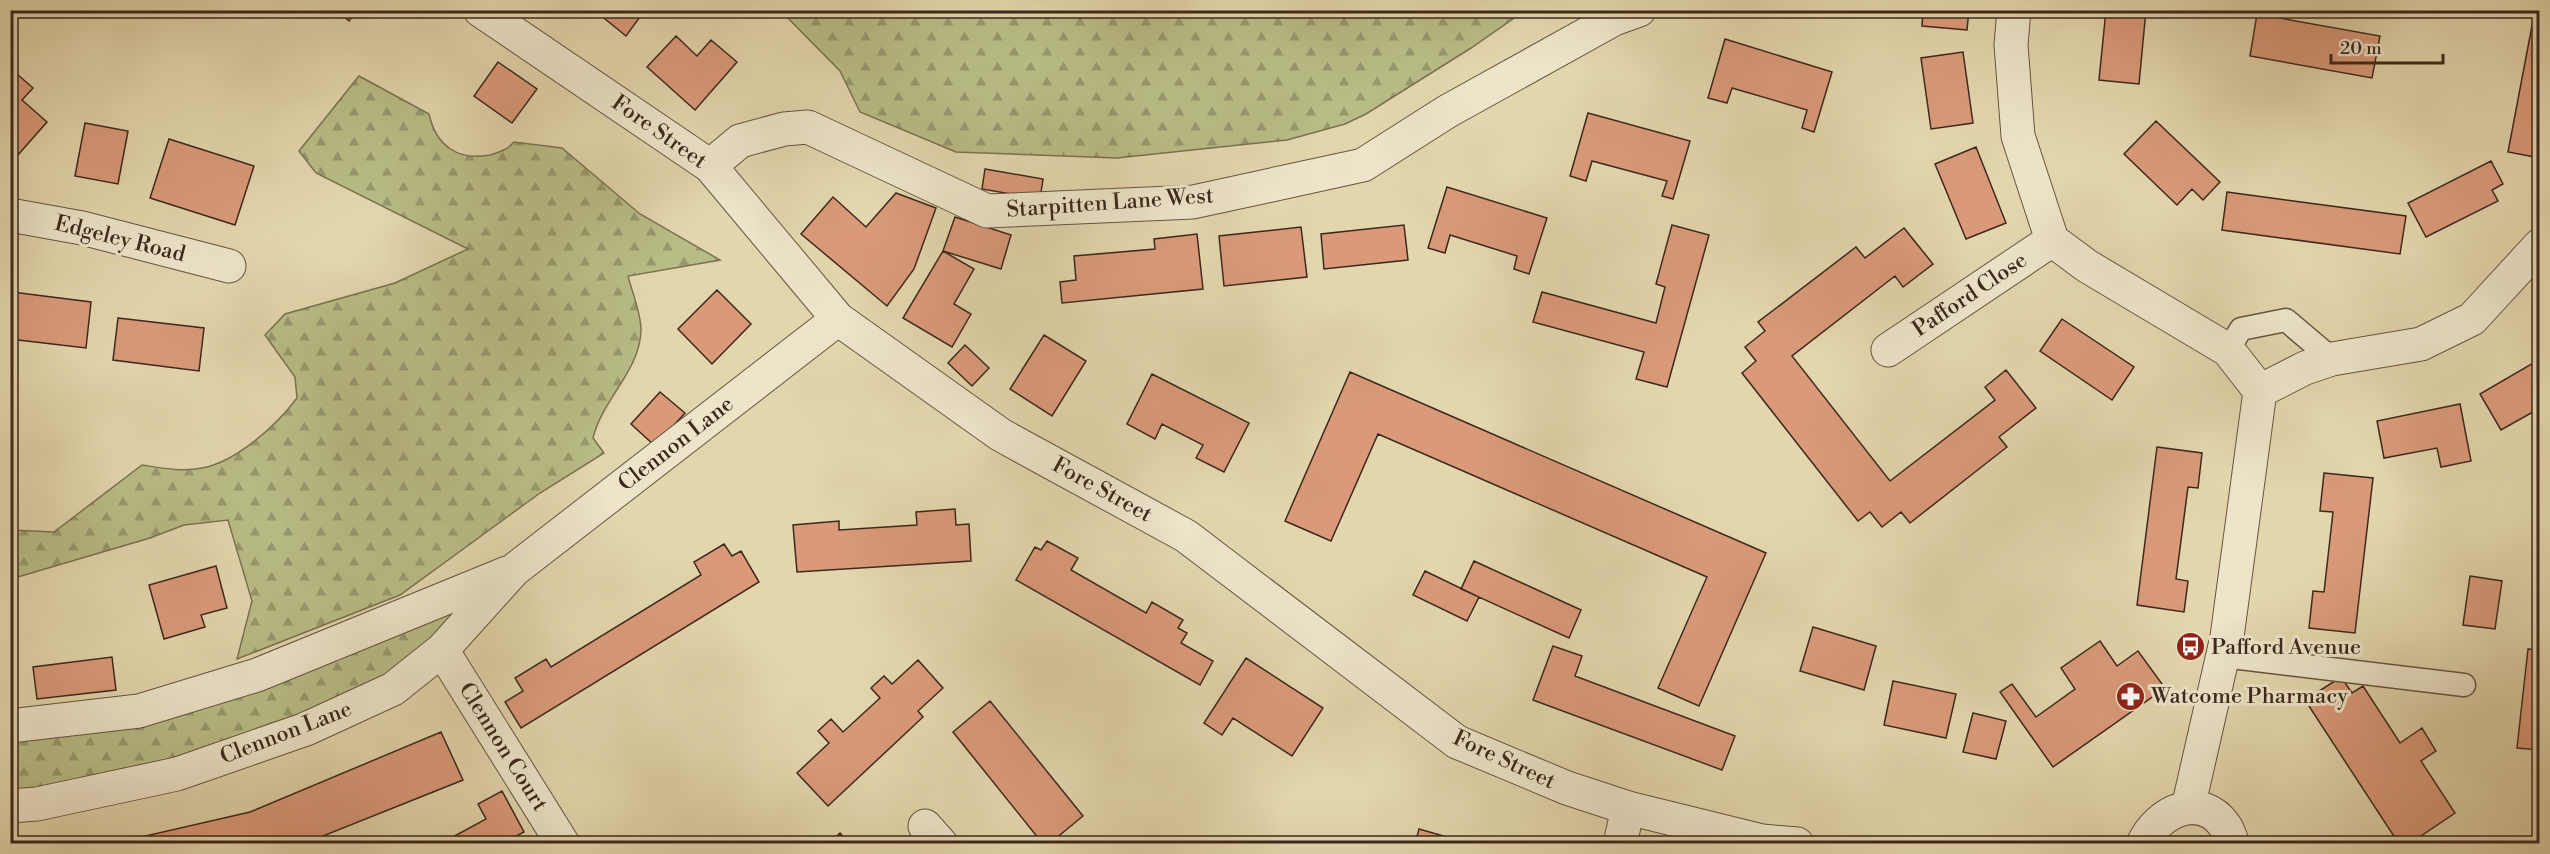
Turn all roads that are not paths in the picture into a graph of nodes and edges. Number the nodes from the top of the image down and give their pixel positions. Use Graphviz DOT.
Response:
graph roads {
  1 [pos="480,10"];
  2 [pos="1639,10"];
  3 [pos="2014,10"];
  4 [pos="710,166"];
  5 [pos="10,215"];
  6 [pos="2052,240"];
  7 [pos="2540,246"];
  8 [pos="229,266"];
  9 [pos="838,319"];
  10 [pos="1888,350"];
  11 [pos="2228,350"];
  12 [pos="2332,359"];
  13 [pos="2260,391"];
  14 [pos="514,570"];
  15 [pos="442,650"];
  16 [pos="2223,657"];
  17 [pos="2464,685"];
  18 [pos="10,726"];
  19 [pos="10,806"];
  20 [pos="1628,808"];
  21 [pos="2188,808"];
  22 [pos="563,843"];
  23 [pos="1620,843"];
  24 [pos="1797,843"];
  25 [pos="2143,843"];
  26 [pos="2233,843"];
  1 -- 4 [label="street, Fore Street"];
  2 -- 4 [label="street, Starpitten Lane West"];
  3 -- 6 [label="street"];
  4 -- 9 [label="street, Fore Street"];
  5 -- 8 [label="street, Edgeley Road"];
  6 -- 10 [label="street, Pafford Close"];
  6 -- 11 [label="street"];
  7 -- 12 [label="street"];
  9 -- 14 [label="street, Clennon Lane"];
  9 -- 20 [label="street, Fore Street"];
  11 -- 12 [label="lane"];
  11 -- 13 [label="street"];
  12 -- 13 [label="street"];
  13 -- 16 [label="street"];
  14 -- 15 [label="street, Clennon Lane"];
  14 -- 18 [label="street, Clennon Lane"];
  15 -- 19 [label="street, Clennon Lane"];
  15 -- 22 [label="street, Clennon Court"];
  16 -- 17 [label="lane"];
  16 -- 21 [label="street"];
  20 -- 23 [label="street"];
  20 -- 24 [label="street, Fore Street"];
  21 -- 25 [label="street"];
  21 -- 26 [label="street"];
}
